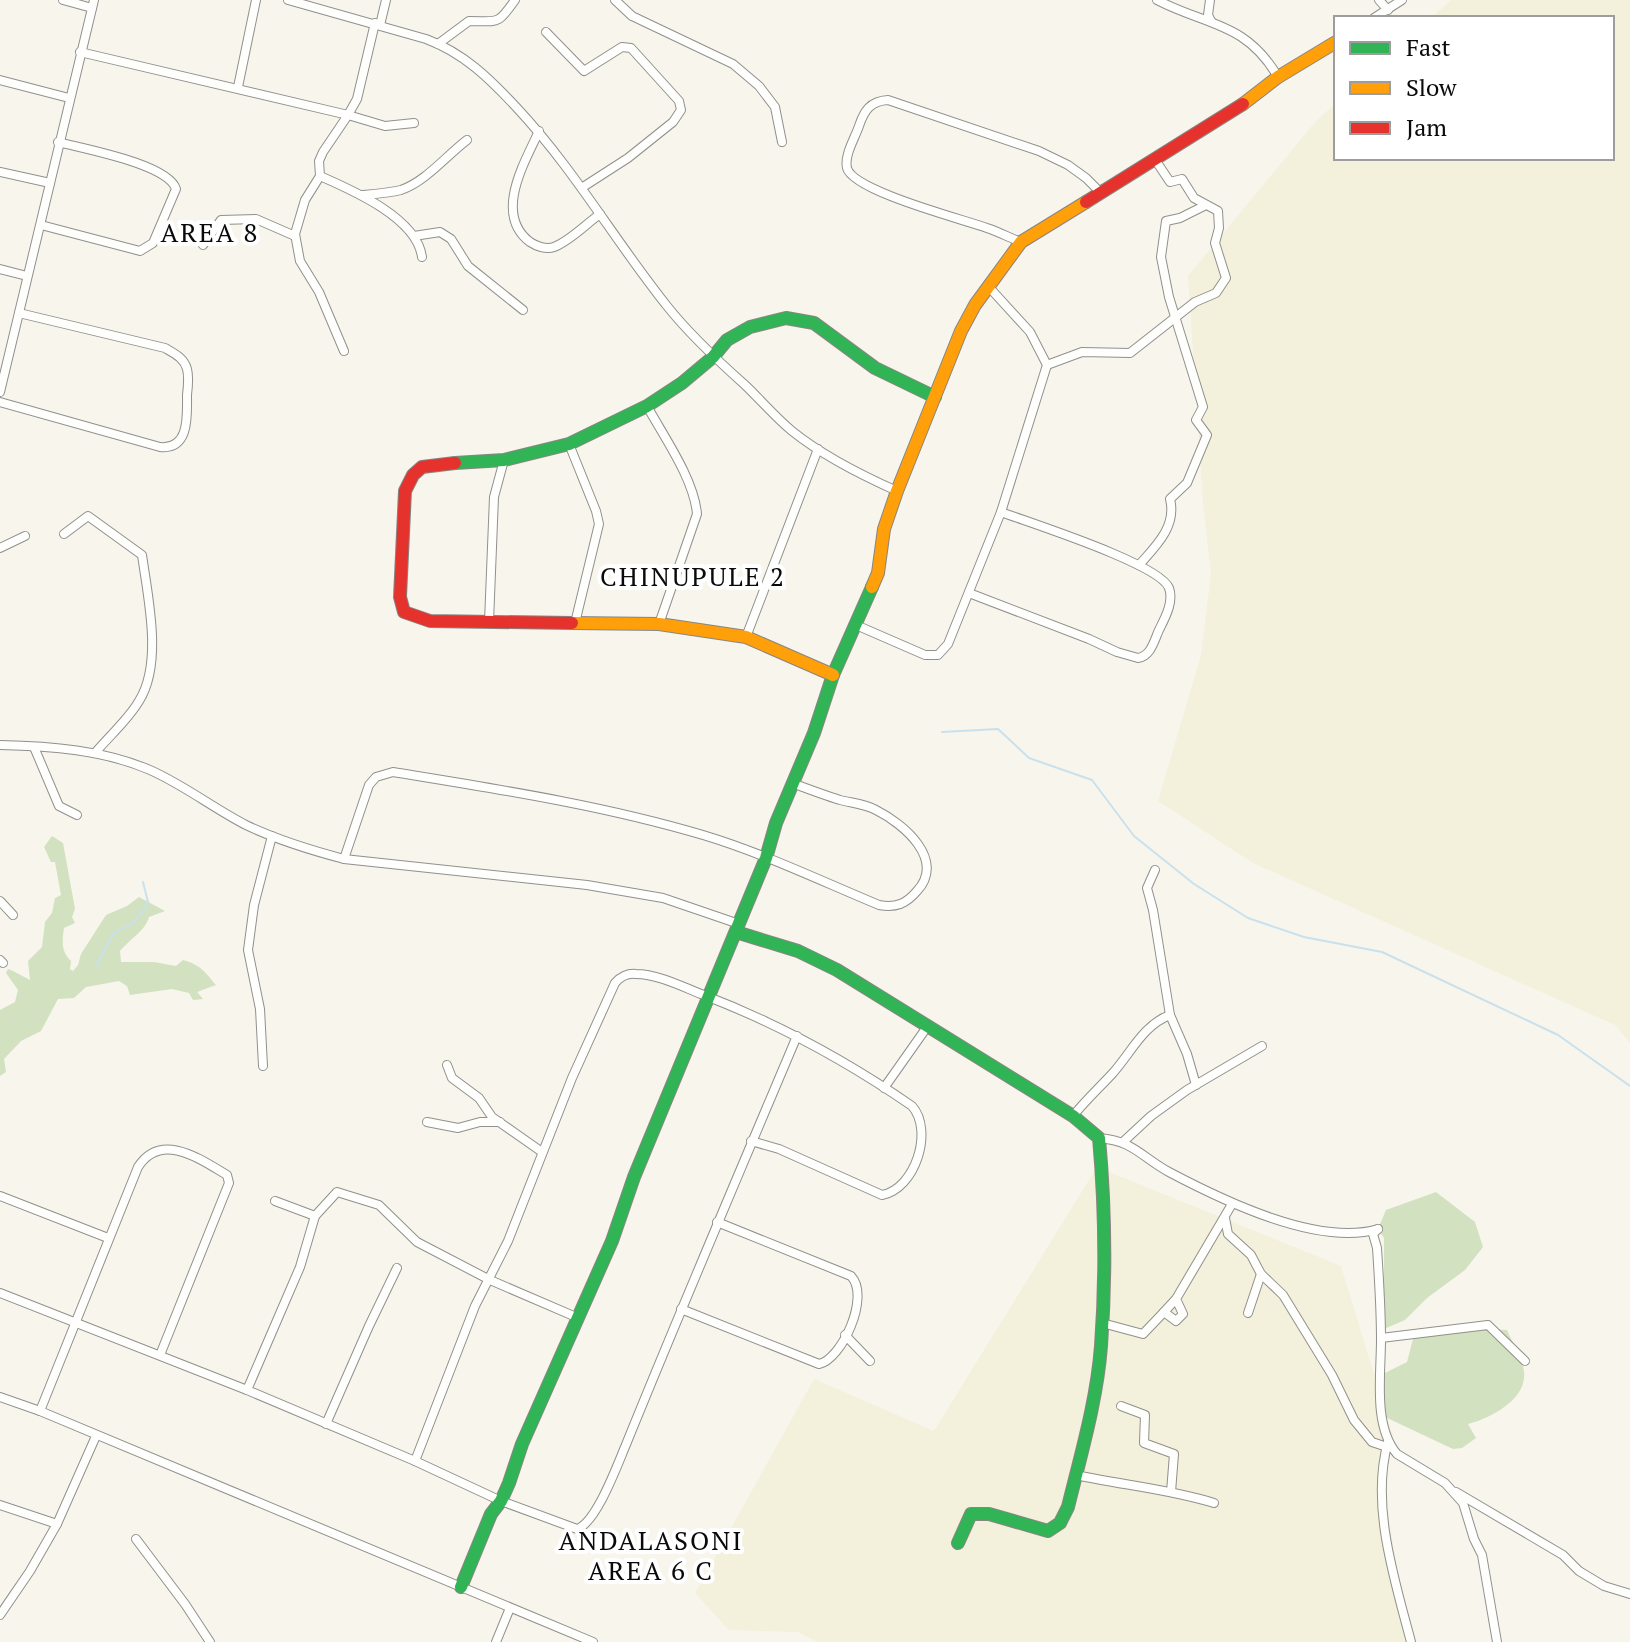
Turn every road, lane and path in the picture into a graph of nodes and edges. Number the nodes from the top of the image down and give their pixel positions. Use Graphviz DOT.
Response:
graph roads {
  1 [pos="63,0"];
  2 [pos="256,0"];
  3 [pos="288,0"];
  4 [pos="386,0"];
  5 [pos="515,0"];
  6 [pos="615,0"];
  7 [pos="1157,0"];
  8 [pos="1210,0"];
  9 [pos="1379,0"];
  10 [pos="1402,0"];
  11 [pos="93,4"];
  12 [pos="1388,10"];
  13 [pos="1378,16"];
  14 [pos="1212,21"];
  15 [pos="377,24"];
  16 [pos="546,32"];
  17 [pos="1334,43"];
  18 [pos="438,44"];
  19 [pos="80,52"];
  20 [pos="1278,77"];
  21 [pos="0,80"];
  22 [pos="238,87"];
  23 [pos="69,98"];
  24 [pos="348,115"];
  25 [pos="414,123"];
  26 [pos="539,131"];
  27 [pos="467,140"];
  28 [pos="58,142"];
  29 [pos="782,142"];
  30 [pos="1154,158"];
  31 [pos="0,172"];
  32 [pos="320,176"];
  33 [pos="50,183"];
  34 [pos="583,187"];
  35 [pos="1101,193"];
  36 [pos="362,195"];
  37 [pos="1206,205"];
  38 [pos="600,214"];
  39 [pos="41,225"];
  40 [pos="295,236"];
  41 [pos="414,236"];
  42 [pos="1021,242"];
  43 [pos="203,245"];
  44 [pos="422,257"];
  45 [pos="0,269"];
  46 [pos="27,276"];
  47 [pos="988,286"];
  48 [pos="523,310"];
  49 [pos="19,313"];
  50 [pos="1176,318"];
  51 [pos="344,351"];
  52 [pos="713,357"];
  53 [pos="3,359"];
  54 [pos="1047,365"];
  55 [pos="0,392"];
  56 [pos="935,397"];
  57 [pos="0,402"];
  58 [pos="647,406"];
  59 [pos="569,444"];
  60 [pos="818,449"];
  61 [pos="504,460"];
  62 [pos="897,491"];
  63 [pos="1001,512"];
  64 [pos="64,534"];
  65 [pos="25,536"];
  66 [pos="0,548"];
  67 [pos="1139,565"];
  68 [pos="969,593"];
  69 [pos="489,622"];
  70 [pos="575,623"];
  71 [pos="659,624"];
  72 [pos="856,625"];
  73 [pos="746,637"];
  74 [pos="833,675"];
  75 [pos="0,745"];
  76 [pos="34,747"];
  77 [pos="95,753"];
  78 [pos="792,783"];
  79 [pos="77,815"];
  80 [pos="272,836"];
  81 [pos="766,858"];
  82 [pos="344,859"];
  83 [pos="1155,870"];
  84 [pos="0,901"];
  85 [pos="13,915"];
  86 [pos="737,928"];
  87 [pos="709,997"];
  88 [pos="1170,1015"];
  89 [pos="927,1027"];
  90 [pos="797,1036"];
  91 [pos="1262,1046"];
  92 [pos="447,1065"];
  93 [pos="263,1066"];
  94 [pos="1196,1085"];
  95 [pos="884,1088"];
  96 [pos="1073,1116"];
  97 [pos="427,1122"];
  98 [pos="500,1122"];
  99 [pos="1099,1138"];
  100 [pos="751,1141"];
  101 [pos="1123,1142"];
  102 [pos="542,1152"];
  103 [pos="0,1196"];
  104 [pos="275,1201"];
  105 [pos="1232,1204"];
  106 [pos="315,1216"];
  107 [pos="1225,1218"];
  108 [pos="717,1222"];
  109 [pos="108,1238"];
  110 [pos="397,1268"];
  111 [pos="1261,1274"];
  112 [pos="490,1280"];
  113 [pos="0,1293"];
  114 [pos="1176,1299"];
  115 [pos="681,1309"];
  116 [pos="1164,1312"];
  117 [pos="1248,1313"];
  118 [pos="576,1317"];
  119 [pos="1102,1323"];
  120 [pos="76,1324"];
  121 [pos="845,1335"];
  122 [pos="1381,1338"];
  123 [pos="160,1355"];
  124 [pos="870,1361"];
  125 [pos="1525,1361"];
  126 [pos="247,1390"];
  127 [pos="0,1397"];
  128 [pos="1121,1406"];
  129 [pos="40,1411"];
  130 [pos="326,1424"];
  131 [pos="96,1436"];
  132 [pos="1388,1444"];
  133 [pos="415,1461"];
  134 [pos="1076,1475"];
  135 [pos="1453,1490"];
  136 [pos="1171,1492"];
  137 [pos="501,1501"];
  138 [pos="1214,1503"];
  139 [pos="0,1505"];
  140 [pos="57,1524"];
  141 [pos="136,1539"];
  142 [pos="958,1543"];
  143 [pos="461,1587"];
  144 [pos="1630,1594"];
  145 [pos="510,1608"];
  146 [pos="0,1615"];
  147 [pos="210,1642"];
  148 [pos="496,1642"];
  149 [pos="593,1642"];
  150 [pos="1411,1642"];
  151 [pos="1497,1642"];
  1 -- 11 [label="street"];
  2 -- 22 [label="street"];
  3 -- 15 [label="street"];
  4 -- 15 [label="street"];
  5 -- 18 [label="street"];
  6 -- 29 [label="street"];
  7 -- 14 [label="street"];
  8 -- 14 [label="street"];
  9 -- 12 [label="street"];
  10 -- 12 [label="street"];
  11 -- 19 [label="street"];
  12 -- 13 [label="street"];
  14 -- 20 [label="street"];
  15 -- 18 [label="street"];
  15 -- 24 [label="street"];
  16 -- 34 [label="street"];
  17 -- 20 [label="street"];
  18 -- 26 [label="street"];
  19 -- 22 [label="street"];
  19 -- 23 [label="street"];
  20 -- 30 [label="street"];
  21 -- 23 [label="street"];
  22 -- 24 [label="street"];
  23 -- 28 [label="street"];
  24 -- 25 [label="street"];
  24 -- 32 [label="street"];
  26 -- 34 [label="street"];
  26 -- 38 [label="street"];
  27 -- 36 [label="street"];
  28 -- 33 [label="street"];
  28 -- 39 [label="street"];
  30 -- 35 [label="street"];
  30 -- 37 [label="street"];
  31 -- 33 [label="street"];
  32 -- 36 [label="street"];
  32 -- 40 [label="street"];
  33 -- 39 [label="street"];
  34 -- 38 [label="street"];
  35 -- 42 [label="street"];
  35 -- 42 [label="street"];
  36 -- 41 [label="street"];
  37 -- 50 [label="street"];
  37 -- 50 [label="street"];
  38 -- 52 [label="street"];
  39 -- 46 [label="street"];
  40 -- 43 [label="street"];
  40 -- 51 [label="street"];
  41 -- 44 [label="street"];
  41 -- 48 [label="street"];
  42 -- 47 [label="street"];
  45 -- 46 [label="street"];
  46 -- 49 [label="street"];
  47 -- 54 [label="street"];
  47 -- 56 [label="street"];
  49 -- 53 [label="street"];
  49 -- 57 [label="street"];
  50 -- 54 [label="street"];
  50 -- 67 [label="street"];
  52 -- 56 [label="street"];
  52 -- 58 [label="street"];
  52 -- 60 [label="street"];
  53 -- 55 [label="street"];
  54 -- 63 [label="street"];
  56 -- 62 [label="street"];
  58 -- 59 [label="street"];
  58 -- 71 [label="street"];
  59 -- 61 [label="street"];
  59 -- 70 [label="street"];
  60 -- 62 [label="street"];
  60 -- 73 [label="street"];
  61 -- 69 [label="street"];
  61 -- 69 [label="street"];
  62 -- 72 [label="street"];
  63 -- 67 [label="street"];
  63 -- 68 [label="street"];
  64 -- 77 [label="street"];
  65 -- 66 [label="street"];
  67 -- 68 [label="street"];
  68 -- 72 [label="street"];
  69 -- 70 [label="street"];
  70 -- 71 [label="street"];
  71 -- 73 [label="street"];
  72 -- 74 [label="street"];
  73 -- 74 [label="street"];
  74 -- 78 [label="street"];
  75 -- 76 [label="street"];
  76 -- 77 [label="street"];
  76 -- 79 [label="street"];
  77 -- 80 [label="street"];
  78 -- 81 [label="street"];
  78 -- 81 [label="street"];
  80 -- 82 [label="street"];
  80 -- 93 [label="street"];
  81 -- 82 [label="street"];
  81 -- 86 [label="street"];
  82 -- 86 [label="street"];
  83 -- 88 [label="street"];
  84 -- 85 [label="street"];
  86 -- 87 [label="street"];
  86 -- 89 [label="street"];
  87 -- 90 [label="street"];
  87 -- 102 [label="street"];
  87 -- 118 [label="street"];
  88 -- 94 [label="street"];
  88 -- 96 [label="street"];
  89 -- 95 [label="street"];
  89 -- 96 [label="street"];
  90 -- 95 [label="street"];
  90 -- 100 [label="street"];
  91 -- 94 [label="street"];
  92 -- 98 [label="street"];
  94 -- 101 [label="street"];
  95 -- 100 [label="street"];
  96 -- 99 [label="street"];
  97 -- 98 [label="street"];
  98 -- 102 [label="street"];
  99 -- 101 [label="street"];
  99 -- 119 [label="street"];
  100 -- 108 [label="street"];
  101 -- 105 [label="street"];
  102 -- 112 [label="street"];
  103 -- 109 [label="street"];
  104 -- 106 [label="street"];
  105 -- 107 [label="street"];
  105 -- 122 [label="street"];
  106 -- 112 [label="street"];
  106 -- 126 [label="street"];
  107 -- 111 [label="street"];
  107 -- 114 [label="street"];
  108 -- 115 [label="street"];
  108 -- 121 [label="street"];
  109 -- 120 [label="street"];
  109 -- 123 [label="street"];
  110 -- 130 [label="street"];
  111 -- 117 [label="street"];
  111 -- 132 [label="street"];
  112 -- 118 [label="street"];
  112 -- 133 [label="street"];
  113 -- 120 [label="street"];
  114 -- 116 [label="street"];
  114 -- 116 [label="street"];
  115 -- 121 [label="street"];
  115 -- 137 [label="street"];
  116 -- 119 [label="street"];
  118 -- 137 [label="street"];
  119 -- 134 [label="street"];
  120 -- 123 [label="street"];
  120 -- 129 [label="street"];
  121 -- 124 [label="street"];
  122 -- 125 [label="street"];
  122 -- 132 [label="street"];
  123 -- 126 [label="street"];
  126 -- 130 [label="street"];
  127 -- 129 [label="street"];
  128 -- 136 [label="street"];
  129 -- 131 [label="street"];
  130 -- 133 [label="street"];
  131 -- 140 [label="street"];
  131 -- 143 [label="street"];
  132 -- 135 [label="street"];
  132 -- 150 [label="street"];
  133 -- 137 [label="street"];
  134 -- 136 [label="street"];
  134 -- 142 [label="street"];
  135 -- 144 [label="street"];
  135 -- 151 [label="street"];
  136 -- 138 [label="street"];
  137 -- 143 [label="street"];
  139 -- 140 [label="street"];
  140 -- 146 [label="street"];
  141 -- 147 [label="street"];
  143 -- 145 [label="street"];
  145 -- 148 [label="street"];
  145 -- 149 [label="street"];
}
